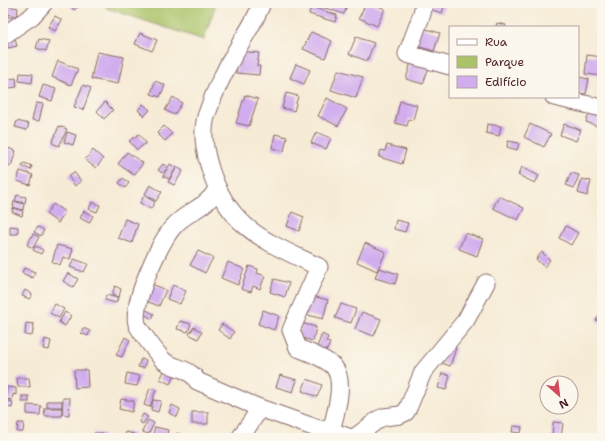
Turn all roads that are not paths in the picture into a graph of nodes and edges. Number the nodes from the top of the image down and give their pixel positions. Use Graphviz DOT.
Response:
graph roads {
  1 [pos="44,3"];
  2 [pos="262,3"];
  3 [pos="424,3"];
  4 [pos="3,36"];
  5 [pos="449,66"];
  6 [pos="558,98"];
  7 [pos="602,108"];
  8 [pos="217,189"];
  9 [pos="486,283"];
  10 [pos="257,407"];
  11 [pos="331,431"];
  12 [pos="240,438"];
  13 [pos="351,438"];
  14 [pos="354,438"];
  1 -- 4 [label="street"];
  2 -- 8 [label="street"];
  3 -- 5 [label="street"];
  6 -- 7 [label="street"];
  8 -- 10 [label="street"];
  8 -- 11 [label="street"];
  9 -- 14 [label="street"];
  10 -- 11 [label="street"];
  10 -- 12 [label="street"];
  11 -- 13 [label="street"];
}
